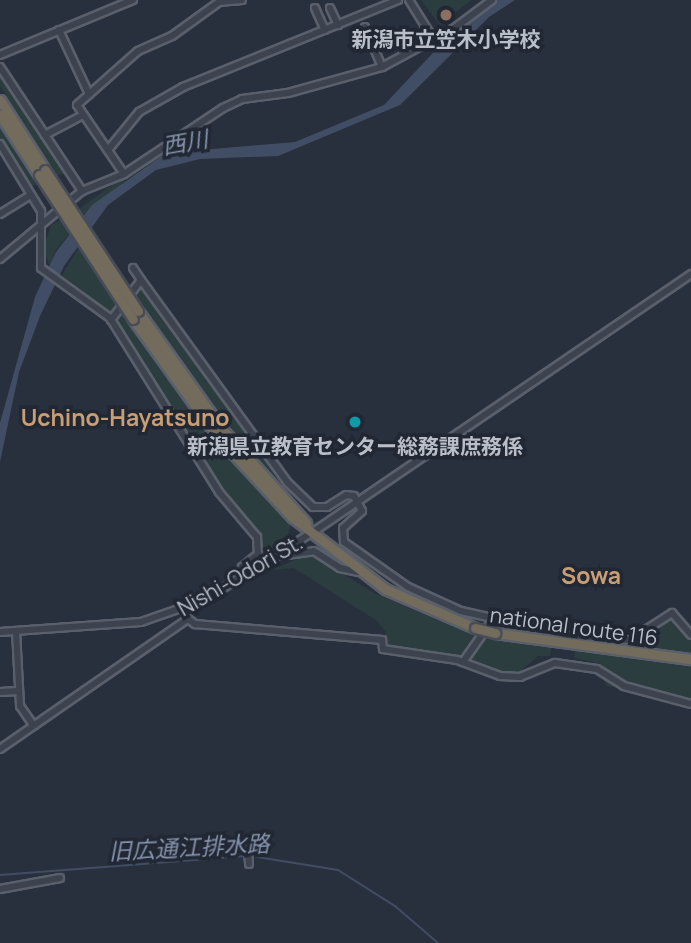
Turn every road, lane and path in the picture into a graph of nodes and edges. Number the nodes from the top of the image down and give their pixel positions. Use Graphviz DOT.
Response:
graph roads {
  1 [pos="133,0"];
  2 [pos="242,0"];
  3 [pos="398,0"];
  4 [pos="409,0"];
  5 [pos="492,0"];
  6 [pos="218,1"];
  7 [pos="315,8"];
  8 [pos="330,8"];
  9 [pos="338,25"];
  10 [pos="366,27"];
  11 [pos="59,30"];
  12 [pos="325,30"];
  13 [pos="434,40"];
  14 [pos="0,55"];
  15 [pos="0,67"];
  16 [pos="382,67"];
  17 [pos="89,94"];
  18 [pos="0,100"];
  19 [pos="0,114"];
  20 [pos="81,116"];
  21 [pos="45,135"];
  22 [pos="0,144"];
  23 [pos="108,150"];
  24 [pos="42,173"];
  25 [pos="124,174"];
  26 [pos="82,191"];
  27 [pos="31,195"];
  28 [pos="0,214"];
  29 [pos="44,220"];
  30 [pos="0,259"];
  31 [pos="133,268"];
  32 [pos="691,274"];
  33 [pos="141,280"];
  34 [pos="111,320"];
  35 [pos="358,501"];
  36 [pos="313,532"];
  37 [pos="276,556"];
  38 [pos="359,572"];
  39 [pos="245,577"];
  40 [pos="187,609"];
  41 [pos="188,620"];
  42 [pos="524,623"];
  43 [pos="16,631"];
  44 [pos="0,632"];
  45 [pos="691,635"];
  46 [pos="691,659"];
  47 [pos="463,662"];
  48 [pos="19,691"];
  49 [pos="0,692"];
  50 [pos="691,704"];
  51 [pos="34,726"];
  52 [pos="0,749"];
  53 [pos="248,845"];
  54 [pos="249,864"];
  55 [pos="60,878"];
  56 [pos="0,888"];
  1 -- 11 [label="street"];
  2 -- 6 [label="street"];
  3 -- 9 [label="street"];
  4 -- 13 [label="street"];
  5 -- 13 [label="street"];
  6 -- 17 [label="street"];
  7 -- 12 [label="street"];
  8 -- 9 [label="street"];
  9 -- 12 [label="street"];
  10 -- 16 [label="street"];
  11 -- 14 [label="street"];
  11 -- 17 [label="street"];
  12 -- 23 [label="street"];
  13 -- 16 [label="street"];
  15 -- 21 [label="street"];
  16 -- 25 [label="street"];
  17 -- 20 [label="street"];
  18 -- 24 [label="highway"];
  19 -- 24 [label="highway"];
  20 -- 21 [label="street"];
  20 -- 23 [label="street"];
  21 -- 26 [label="street"];
  22 -- 27 [label="street"];
  23 -- 25 [label="street"];
  24 -- 36 [label="highway, national route 116, bridge"];
  25 -- 26 [label="street"];
  26 -- 29 [label="street"];
  27 -- 28 [label="street"];
  27 -- 29 [label="street"];
  29 -- 30 [label="street"];
  29 -- 34 [label="street"];
  31 -- 33 [label="street"];
  32 -- 35 [label="street, Nishi-Odori St."];
  33 -- 34 [label="street"];
  33 -- 35 [label="street"];
  34 -- 39 [label="street"];
  35 -- 36 [label="street, Nishi-Odori St."];
  35 -- 42 [label="street"];
  36 -- 37 [label="street, Nishi-Odori St."];
  36 -- 38 [label="highway, national route 116"];
  37 -- 38 [label="street"];
  37 -- 39 [label="street, Nishi-Odori St."];
  38 -- 46 [label="highway, national route 116, bridge"];
  39 -- 40 [label="street, Nishi-Odori St."];
  40 -- 41 [label="street"];
  40 -- 43 [label="street, Nishi-Odori St."];
  41 -- 47 [label="street"];
  41 -- 51 [label="street"];
  42 -- 45 [label="street"];
  42 -- 47 [label="street"];
  43 -- 44 [label="street, Nishi-Odori St."];
  43 -- 48 [label="street"];
  47 -- 50 [label="street"];
  48 -- 49 [label="street"];
  48 -- 51 [label="street"];
  51 -- 52 [label="street"];
  53 -- 54 [label="street"];
  55 -- 56 [label="street"];
}
